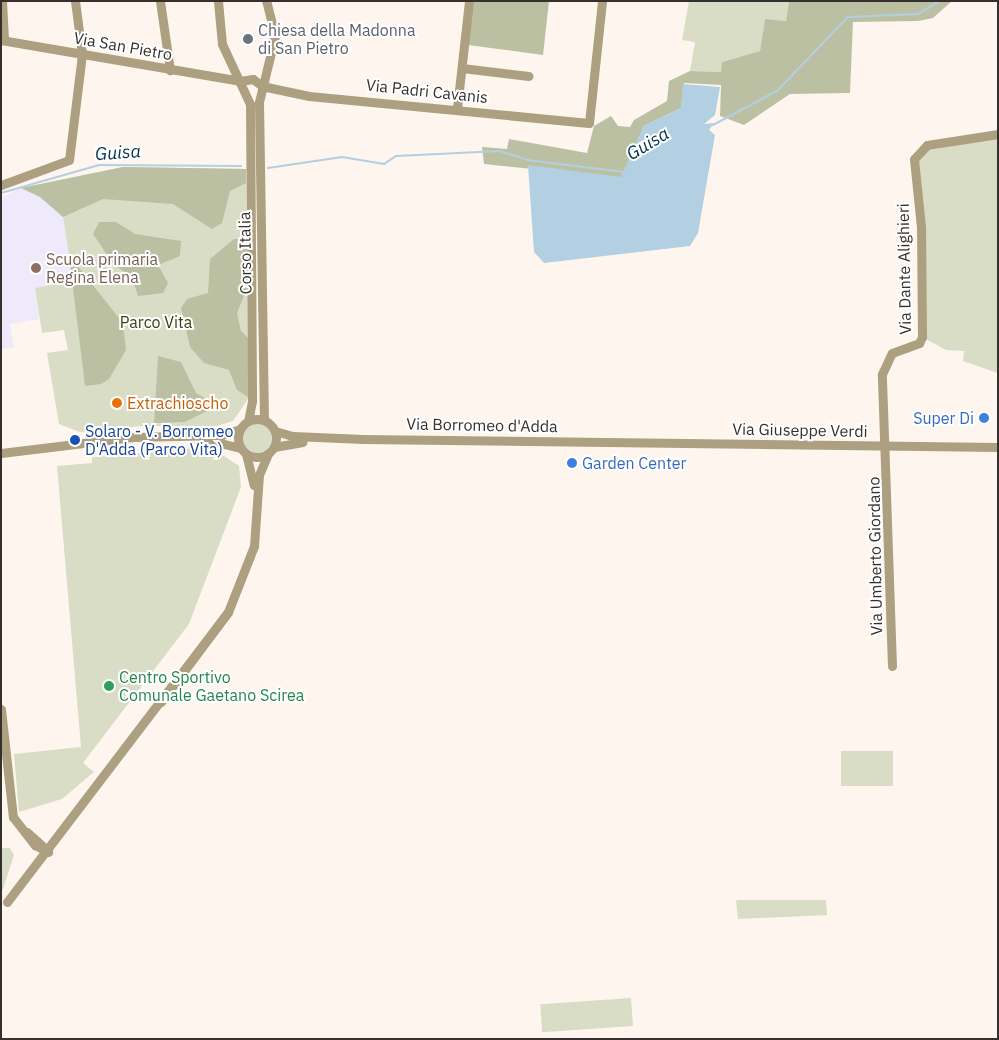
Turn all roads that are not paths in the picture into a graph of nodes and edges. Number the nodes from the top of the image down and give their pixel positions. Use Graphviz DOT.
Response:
graph roads {
  1 [pos="2,1"];
  2 [pos="75,1"];
  3 [pos="160,1"];
  4 [pos="218,1"];
  5 [pos="266,1"];
  6 [pos="469,1"];
  7 [pos="602,1"];
  8 [pos="2,40"];
  9 [pos="82,54"];
  10 [pos="462,68"];
  11 [pos="170,70"];
  12 [pos="529,76"];
  13 [pos="262,86"];
  14 [pos="244,87"];
  15 [pos="458,108"];
  16 [pos="998,134"];
  17 [pos="1,185"];
  18 [pos="264,420"];
  19 [pos="248,421"];
  20 [pos="240,429"];
  21 [pos="275,431"];
  22 [pos="133,437"];
  23 [pos="363,439"];
  24 [pos="601,442"];
  25 [pos="886,446"];
  26 [pos="998,447"];
  27 [pos="244,451"];
  28 [pos="271,451"];
  29 [pos="1,453"];
  30 [pos="250,560"];
  31 [pos="892,666"];
  32 [pos="1,709"];
  33 [pos="2,720"];
  34 [pos="5,778"];
  35 [pos="85,800"];
  36 [pos="58,832"];
  37 [pos="42,846"];
  38 [pos="4,905"];
  1 -- 8 [label="street"];
  2 -- 9 [label="street"];
  3 -- 11 [label="street"];
  4 -- 14 [label="street"];
  5 -- 13 [label="street, Corso Italia"];
  6 -- 10 [label="street"];
  7 -- 15 [label="street, Via Padri Cavanis"];
  8 -- 9 [label="street, Via San Pietro"];
  9 -- 11 [label="street, Via San Pietro"];
  9 -- 17 [label="street"];
  10 -- 12 [label="street"];
  10 -- 15 [label="street"];
  11 -- 14 [label="street, Via San Pietro"];
  13 -- 14 [label="street, Via San Pietro"];
  13 -- 15 [label="street, Via Padri Cavanis"];
  13 -- 18 [label="street, Corso Italia"];
  14 -- 19 [label="street, Corso Italia"];
  16 -- 25 [label="street, Via Dante Alighieri"];
  18 -- 19 [label="street"];
  18 -- 21 [label="street"];
  19 -- 20 [label="street"];
  20 -- 22 [label="street"];
  20 -- 27 [label="street"];
  21 -- 23 [label="street, Via Borromeo d'Adda"];
  21 -- 28 [label="street"];
  22 -- 27 [label="street"];
  22 -- 29 [label="street"];
  23 -- 24 [label="street, Via Borromeo d'Adda"];
  23 -- 28 [label="street, Via Borromeo d'Adda"];
  24 -- 25 [label="street, Via Giuseppe Verdi"];
  25 -- 26 [label="street, Via Giuseppe Verdi"];
  25 -- 31 [label="street, Via Umberto Giordano"];
  27 -- 28 [label="street"];
  27 -- 30 [label="street"];
  28 -- 30 [label="street"];
  30 -- 35 [label="street"];
  32 -- 33 [label="street"];
  33 -- 34 [label="street"];
  34 -- 37 [label="street"];
  35 -- 36 [label="street"];
  35 -- 37 [label="street"];
  36 -- 37 [label="street"];
  36 -- 37 [label="street"];
  37 -- 38 [label="street"];
  37 -- 38 [label="street"];
}
